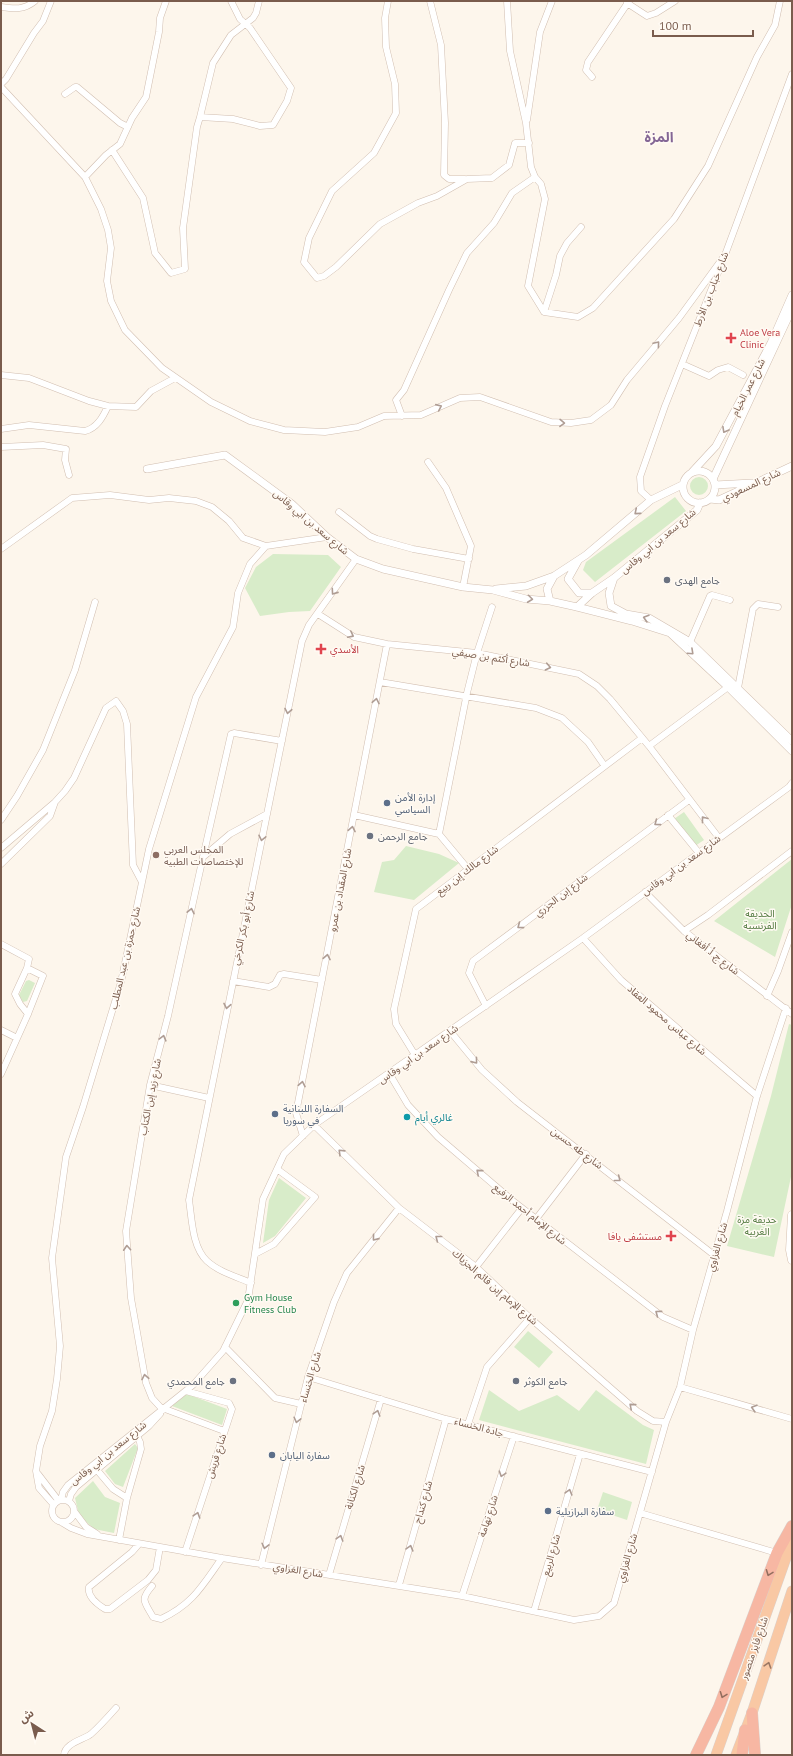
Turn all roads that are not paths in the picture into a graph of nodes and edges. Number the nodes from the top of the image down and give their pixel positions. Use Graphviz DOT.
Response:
graph roads {
  1 [pos="35,1"];
  2 [pos="52,1"];
  3 [pos="166,1"];
  4 [pos="231,1"];
  5 [pos="258,1"];
  6 [pos="388,1"];
  7 [pos="430,1"];
  8 [pos="507,1"];
  9 [pos="511,1"];
  10 [pos="552,1"];
  11 [pos="675,1"];
  12 [pos="780,1"];
  13 [pos="628,2"];
  14 [pos="1,7"];
  15 [pos="507,8"];
  16 [pos="245,23"];
  17 [pos="792,74"];
  18 [pos="592,77"];
  19 [pos="1,86"];
  20 [pos="65,94"];
  21 [pos="200,117"];
  22 [pos="526,123"];
  23 [pos="128,127"];
  24 [pos="528,143"];
  25 [pos="112,150"];
  26 [pos="535,177"];
  27 [pos="85,178"];
  28 [pos="467,180"];
  29 [pos="581,227"];
  30 [pos="725,255"];
  31 [pos="792,295"];
  32 [pos="792,309"];
  33 [pos="544,312"];
  34 [pos="682,364"];
  35 [pos="1,375"];
  36 [pos="743,375"];
  37 [pos="176,378"];
  38 [pos="108,406"];
  39 [pos="402,416"];
  40 [pos="1,429"];
  41 [pos="1,447"];
  42 [pos="428,462"];
  43 [pos="792,466"];
  44 [pos="147,469"];
  45 [pos="692,472"];
  46 [pos="69,475"];
  47 [pos="714,482"];
  48 [pos="754,483"];
  49 [pos="682,485"];
  50 [pos="710,499"];
  51 [pos="651,500"];
  52 [pos="700,503"];
  53 [pos="339,512"];
  54 [pos="327,537"];
  55 [pos="266,546"];
  56 [pos="1,549"];
  57 [pos="356,559"];
  58 [pos="469,559"];
  59 [pos="578,561"];
  60 [pos="554,576"];
  61 [pos="614,578"];
  62 [pos="463,587"];
  63 [pos="493,590"];
  64 [pos="592,593"];
  65 [pos="730,600"];
  66 [pos="550,601"];
  67 [pos="95,602"];
  68 [pos="492,607"];
  69 [pos="577,607"];
  70 [pos="778,607"];
  71 [pos="318,614"];
  72 [pos="690,642"];
  73 [pos="387,644"];
  74 [pos="477,653"];
  75 [pos="380,682"];
  76 [pos="728,687"];
  77 [pos="738,688"];
  78 [pos="467,695"];
  79 [pos="642,738"];
  80 [pos="282,741"];
  81 [pos="792,741"];
  82 [pos="649,746"];
  83 [pos="792,751"];
  84 [pos="604,765"];
  85 [pos="792,783"];
  86 [pos="689,800"];
  87 [pos="55,802"];
  88 [pos="267,814"];
  89 [pos="354,815"];
  90 [pos="668,815"];
  91 [pos="1,820"];
  92 [pos="439,834"];
  93 [pos="719,838"];
  94 [pos="1,848"];
  95 [pos="792,851"];
  96 [pos="698,854"];
  97 [pos="203,857"];
  98 [pos="1,864"];
  99 [pos="468,869"];
  100 [pos="142,882"];
  101 [pos="645,892"];
  102 [pos="684,931"];
  103 [pos="792,932"];
  104 [pos="583,938"];
  105 [pos="1,944"];
  106 [pos="27,968"];
  107 [pos="322,980"];
  108 [pos="233,981"];
  109 [pos="767,996"];
  110 [pos="486,1006"];
  111 [pos="789,1009"];
  112 [pos="28,1014"];
  113 [pos="792,1014"];
  114 [pos="1,1030"];
  115 [pos="450,1031"];
  116 [pos="17,1038"];
  117 [pos="415,1055"];
  118 [pos="1,1058"];
  119 [pos="8,1059"];
  120 [pos="389,1073"];
  121 [pos="1,1074"];
  122 [pos="150,1085"];
  123 [pos="757,1096"];
  124 [pos="209,1098"];
  125 [pos="314,1125"];
  126 [pos="303,1136"];
  127 [pos="586,1154"];
  128 [pos="277,1169"];
  129 [pos="400,1208"];
  130 [pos="522,1208"];
  131 [pos="792,1215"];
  132 [pos="536,1219"];
  133 [pos="255,1254"];
  134 [pos="714,1255"];
  135 [pos="792,1260"];
  136 [pos="476,1267"];
  137 [pos="251,1283"];
  138 [pos="530,1318"];
  139 [pos="693,1330"];
  140 [pos="225,1347"];
  141 [pos="308,1377"];
  142 [pos="680,1387"];
  143 [pos="186,1391"];
  144 [pos="382,1399"];
  145 [pos="301,1404"];
  146 [pos="163,1410"];
  147 [pos="446,1419"];
  148 [pos="792,1419"];
  149 [pos="666,1422"];
  150 [pos="468,1424"];
  151 [pos="224,1431"];
  152 [pos="137,1436"];
  153 [pos="514,1436"];
  154 [pos="580,1454"];
  155 [pos="97,1470"];
  156 [pos="652,1472"];
  157 [pos="127,1498"];
  158 [pos="69,1501"];
  159 [pos="58,1502"];
  160 [pos="74,1511"];
  161 [pos="640,1513"];
  162 [pos="61,1522"];
  163 [pos="792,1526"];
  164 [pos="100,1536"];
  165 [pos="120,1540"];
  166 [pos="792,1541"];
  167 [pos="139,1544"];
  168 [pos="160,1548"];
  169 [pos="185,1552"];
  170 [pos="777,1553"];
  171 [pos="222,1558"];
  172 [pos="261,1565"];
  173 [pos="329,1575"];
  174 [pos="399,1585"];
  175 [pos="152,1586"];
  176 [pos="792,1591"];
  177 [pos="462,1596"];
  178 [pos="534,1610"];
  179 [pos="116,1708"];
  180 [pos="752,1713"];
  181 [pos="745,1730"];
  182 [pos="64,1755"];
  183 [pos="696,1755"];
  184 [pos="716,1755"];
  185 [pos="736,1755"];
  186 [pos="742,1755"];
  187 [pos="755,1755"];
  1 -- 14 [label="street"];
  2 -- 19 [label="street"];
  3 -- 23 [label="street"];
  4 -- 16 [label="street"];
  5 -- 16 [label="street"];
  6 -- 28 [label="street"];
  7 -- 28 [label="street"];
  8 -- 15 [label="street"];
  9 -- 15 [label="street"];
  10 -- 22 [label="street"];
  11 -- 13 [label="street"];
  12 -- 33 [label="street"];
  13 -- 18 [label="street"];
  15 -- 22 [label="street"];
  16 -- 21 [label="street"];
  16 -- 21 [label="street"];
  17 -- 30 [label="street, شارع خباب بن الأرط"];
  19 -- 27 [label="street"];
  20 -- 23 [label="street"];
  21 -- 25 [label="street"];
  22 -- 24 [label="street"];
  23 -- 25 [label="street"];
  24 -- 26 [label="street"];
  24 -- 28 [label="street"];
  25 -- 27 [label="street"];
  26 -- 33 [label="street"];
  26 -- 39 [label="street"];
  27 -- 37 [label="street"];
  29 -- 33 [label="street"];
  30 -- 34 [label="street, شارع خباب بن الأرط"];
  39 -- 30 [label="street, one-way"];
  31 -- 45 [label="street, شارع عمر الخيام, one-way"];
  32 -- 47 [label="street, شارع عمر الخيام"];
  34 -- 36 [label="street"];
  34 -- 51 [label="street, شارع خباب بن الأرط"];
  35 -- 38 [label="street"];
  37 -- 38 [label="street"];
  37 -- 39 [label="street"];
  38 -- 40 [label="street"];
  41 -- 46 [label="street"];
  42 -- 58 [label="street"];
  43 -- 48 [label="street, شارع المسعودي"];
  44 -- 54 [label="street, شارع سعد بن ابي وقاس"];
  45 -- 47 [label="street"];
  45 -- 49 [label="street"];
  47 -- 48 [label="street"];
  47 -- 50 [label="street"];
  48 -- 50 [label="street, شارع المسعودي"];
  49 -- 51 [label="street"];
  49 -- 52 [label="street"];
  50 -- 52 [label="street"];
  51 -- 59 [label="street, one-way"];
  52 -- 61 [label="street, شارع سعد بن ابي وقاس"];
  53 -- 58 [label="street"];
  54 -- 55 [label="street"];
  54 -- 57 [label="street, شارع سعد بن ابي وقاس"];
  55 -- 56 [label="street"];
  55 -- 100 [label="street, شارع حمزة بن عبد المطلب"];
  57 -- 62 [label="street, شارع سعد بن ابي وقاس"];
  57 -- 71 [label="street, شارع أبو بكر الكرخي, one-way"];
  58 -- 62 [label="street"];
  59 -- 60 [label="street"];
  59 -- 64 [label="street"];
  60 -- 63 [label="street"];
  60 -- 66 [label="street"];
  61 -- 64 [label="street, شارع سعد بن ابي وقاس"];
  72 -- 61 [label="street, شارع سعد بن ابي وقاس, one-way"];
  62 -- 63 [label="street, شارع سعد بن ابي وقاس"];
  63 -- 66 [label="street, شارع سعد بن ابي وقاس, one-way"];
  64 -- 69 [label="street, شارع سعد بن ابي وقاس"];
  65 -- 72 [label="street"];
  66 -- 69 [label="street, شارع سعد بن ابي وقاس"];
  67 -- 91 [label="street"];
  68 -- 74 [label="street"];
  69 -- 76 [label="street, شارع سعد بن ابي وقاس, one-way"];
  70 -- 77 [label="street"];
  71 -- 73 [label="street, شارع أكثم بن صيفي, one-way"];
  71 -- 80 [label="street, شارع أبو بكر الكرخي, one-way"];
  72 -- 77 [label="street, شارع سعد بن ابي وقاس"];
  73 -- 74 [label="street, شارع أكثم بن صيفي"];
  73 -- 75 [label="street, شارع المقداد بن عمرو"];
  74 -- 78 [label="street"];
  74 -- 79 [label="street, شارع أكثم بن صيفي, one-way"];
  75 -- 78 [label="street"];
  89 -- 75 [label="street, شارع المقداد بن عمرو, one-way"];
  76 -- 82 [label="street"];
  76 -- 83 [label="street, شارع سعد بن ابي وقاس"];
  77 -- 81 [label="street, شارع سعد بن ابي وقاس"];
  78 -- 84 [label="street"];
  78 -- 92 [label="street"];
  79 -- 82 [label="street, شارع أكثم بن صيفي"];
  79 -- 84 [label="street, شارع مالك إبن ربيع"];
  80 -- 88 [label="street, شارع أبو بكر الكرخي"];
  80 -- 97 [label="street, شارع زيد إبن الكتاب"];
  82 -- 86 [label="street, شارع أكثم بن صيفي"];
  84 -- 99 [label="street, شارع مالك إبن ربيع"];
  85 -- 93 [label="street, شارع سعد بن ابي وقاس"];
  86 -- 90 [label="street, شارع إبن الجزري"];
  93 -- 86 [label="street, شارع أكثم بن صيفي, one-way"];
  87 -- 94 [label="street"];
  87 -- 98 [label="street"];
  87 -- 100 [label="street"];
  88 -- 97 [label="street"];
  88 -- 108 [label="street, شارع أبو بكر الكرخي, one-way"];
  89 -- 92 [label="street"];
  107 -- 89 [label="street, شارع المقداد بن عمرو, one-way"];
  90 -- 96 [label="street"];
  90 -- 110 [label="street, شارع إبن الجزري, one-way"];
  92 -- 99 [label="street"];
  93 -- 96 [label="street, شارع سعد بن ابي وقاس"];
  95 -- 102 [label="street"];
  96 -- 101 [label="street, شارع سعد بن ابي وقاس"];
  122 -- 97 [label="street, شارع زيد إبن الكتاب, one-way"];
  99 -- 117 [label="street, شارع مالك إبن ربيع"];
  100 -- 159 [label="street, شارع حمزة بن عبد المطلب"];
  101 -- 102 [label="street, شارع ج. أ. أفغاني"];
  101 -- 104 [label="street, شارع سعد بن ابي وقاس"];
  102 -- 109 [label="street, شارع ج. أ. أفغاني"];
  103 -- 109 [label="street"];
  104 -- 110 [label="street, شارع سعد بن ابي وقاس"];
  104 -- 123 [label="street, شارع عباس محمود العقاد"];
  105 -- 106 [label="street"];
  106 -- 112 [label="street"];
  106 -- 112 [label="street"];
  107 -- 108 [label="street"];
  126 -- 107 [label="street, شارع المقداد بن عمرو, one-way"];
  108 -- 124 [label="street, شارع أبو بكر الكرخي, one-way"];
  109 -- 111 [label="street, شارع ج. أ. أفغاني"];
  110 -- 115 [label="street, شارع سعد بن ابي وقاس"];
  111 -- 113 [label="street, شارع ج. أ. أفغاني"];
  111 -- 123 [label="street, شارع الغزاوي"];
  112 -- 116 [label="street"];
  114 -- 116 [label="street"];
  115 -- 117 [label="street, شارع سعد بن ابي وقاس"];
  115 -- 127 [label="street, شارع طه حسين, one-way"];
  116 -- 119 [label="street"];
  117 -- 120 [label="street, شارع سعد بن ابي وقاس"];
  118 -- 119 [label="street"];
  119 -- 121 [label="street"];
  120 -- 125 [label="street, شارع سعد بن ابي وقاس"];
  130 -- 120 [label="street, شارع الإمام أحمد الرفيع, one-way"];
  122 -- 124 [label="street"];
  146 -- 122 [label="street, شارع زيد إبن الكتاب, one-way"];
  123 -- 134 [label="street, شارع الغزاوي"];
  124 -- 137 [label="street, شارع أبو بكر الكرخي"];
  125 -- 126 [label="street, شارع سعد بن ابي وقاس"];
  129 -- 125 [label="street, شارع الإمام إبن قائم الجزياك, one-way"];
  126 -- 128 [label="street, شارع سعد بن ابي وقاس"];
  127 -- 132 [label="street"];
  127 -- 134 [label="street, شارع طه حسين, one-way"];
  128 -- 133 [label="street, شارع سعد بن ابي وقاس"];
  128 -- 133 [label="street"];
  136 -- 129 [label="street, شارع الإمام إبن قائم الجزياك, one-way"];
  129 -- 141 [label="street, شارع الخنساء, one-way"];
  130 -- 132 [label="street, شارع الإمام أحمد الرفيع"];
  130 -- 136 [label="street"];
  131 -- 135 [label="main road"];
  139 -- 132 [label="street, شارع الإمام أحمد الرفيع, one-way"];
  133 -- 137 [label="street, شارع سعد بن ابي وقاس"];
  134 -- 139 [label="street, شارع الغزاوي"];
  136 -- 138 [label="street, شارع الإمام إبن قائم الجزياك"];
  137 -- 140 [label="street, شارع سعد بن ابي وقاس"];
  149 -- 138 [label="street, شارع الإمام إبن قائم الجزياك, one-way"];
  138 -- 150 [label="street"];
  139 -- 142 [label="street, شارع الغزاوي"];
  140 -- 143 [label="street, شارع سعد بن ابي وقاس"];
  140 -- 145 [label="street"];
  141 -- 144 [label="street, جادة الخنساء"];
  141 -- 145 [label="street, شارع الخنساء"];
  148 -- 142 [label="street, one-way"];
  142 -- 149 [label="street, شارع الغزاوي"];
  143 -- 146 [label="street, شارع سعد بن ابي وقاس"];
  143 -- 151 [label="street, شارع قريش"];
  144 -- 147 [label="street, جادة الخنساء"];
  173 -- 144 [label="street, شارع الكنانة, one-way"];
  145 -- 172 [label="street, شارع الخنساء, one-way"];
  146 -- 151 [label="street"];
  146 -- 152 [label="street, شارع سعد بن ابي وقاس"];
  146 -- 159 [label="street, شارع سعد بن ابي وقاس"];
  147 -- 150 [label="street, جادة الخنساء"];
  174 -- 147 [label="street, شارع كنداح, one-way"];
  149 -- 156 [label="street, شارع الغزاوي"];
  150 -- 153 [label="street, جادة الخنساء"];
  169 -- 151 [label="street, شارع قريش, one-way"];
  152 -- 155 [label="street, شارع سعد بن ابي وقاس"];
  152 -- 157 [label="street"];
  153 -- 154 [label="street, جادة الخنساء"];
  153 -- 177 [label="street, شارع تهامة, one-way"];
  154 -- 156 [label="street, جادة الخنساء"];
  178 -- 154 [label="street, شارع الربيع, one-way"];
  155 -- 157 [label="street"];
  155 -- 158 [label="street, شارع سعد بن ابي وقاس"];
  156 -- 161 [label="street, شارع الغزاوي"];
  157 -- 165 [label="street"];
  158 -- 159 [label="street"];
  158 -- 160 [label="street"];
  159 -- 162 [label="street"];
  160 -- 162 [label="street"];
  160 -- 164 [label="street, شارع الغزاوي"];
  161 -- 170 [label="street"];
  161 -- 178 [label="street, شارع الغزاوي"];
  162 -- 164 [label="street, شارع الغزاوي"];
  163 -- 170 [label="highway"];
  164 -- 165 [label="street, شارع الغزاوي"];
  165 -- 167 [label="street, شارع الغزاوي"];
  166 -- 184 [label="highway, شارع فايز منصور"];
  167 -- 168 [label="street, شارع الغزاوي"];
  167 -- 168 [label="street"];
  168 -- 169 [label="street, شارع الغزاوي"];
  169 -- 171 [label="street, شارع الغزاوي"];
  170 -- 183 [label="highway, one-way"];
  171 -- 172 [label="street, شارع الغزاوي"];
  171 -- 175 [label="street"];
  172 -- 173 [label="street, شارع الغزاوي"];
  173 -- 174 [label="street, شارع الغزاوي"];
  174 -- 177 [label="street, شارع الغزاوي"];
  180 -- 176 [label="highway, شارع فايز منصور, one-way"];
  177 -- 178 [label="street, شارع الغزاوي"];
  179 -- 182 [label="street"];
  180 -- 181 [label="highway, شارع فايز منصور"];
  180 -- 187 [label="highway"];
  181 -- 185 [label="highway, شارع فايز منصور"];
  181 -- 186 [label="highway"];
}
